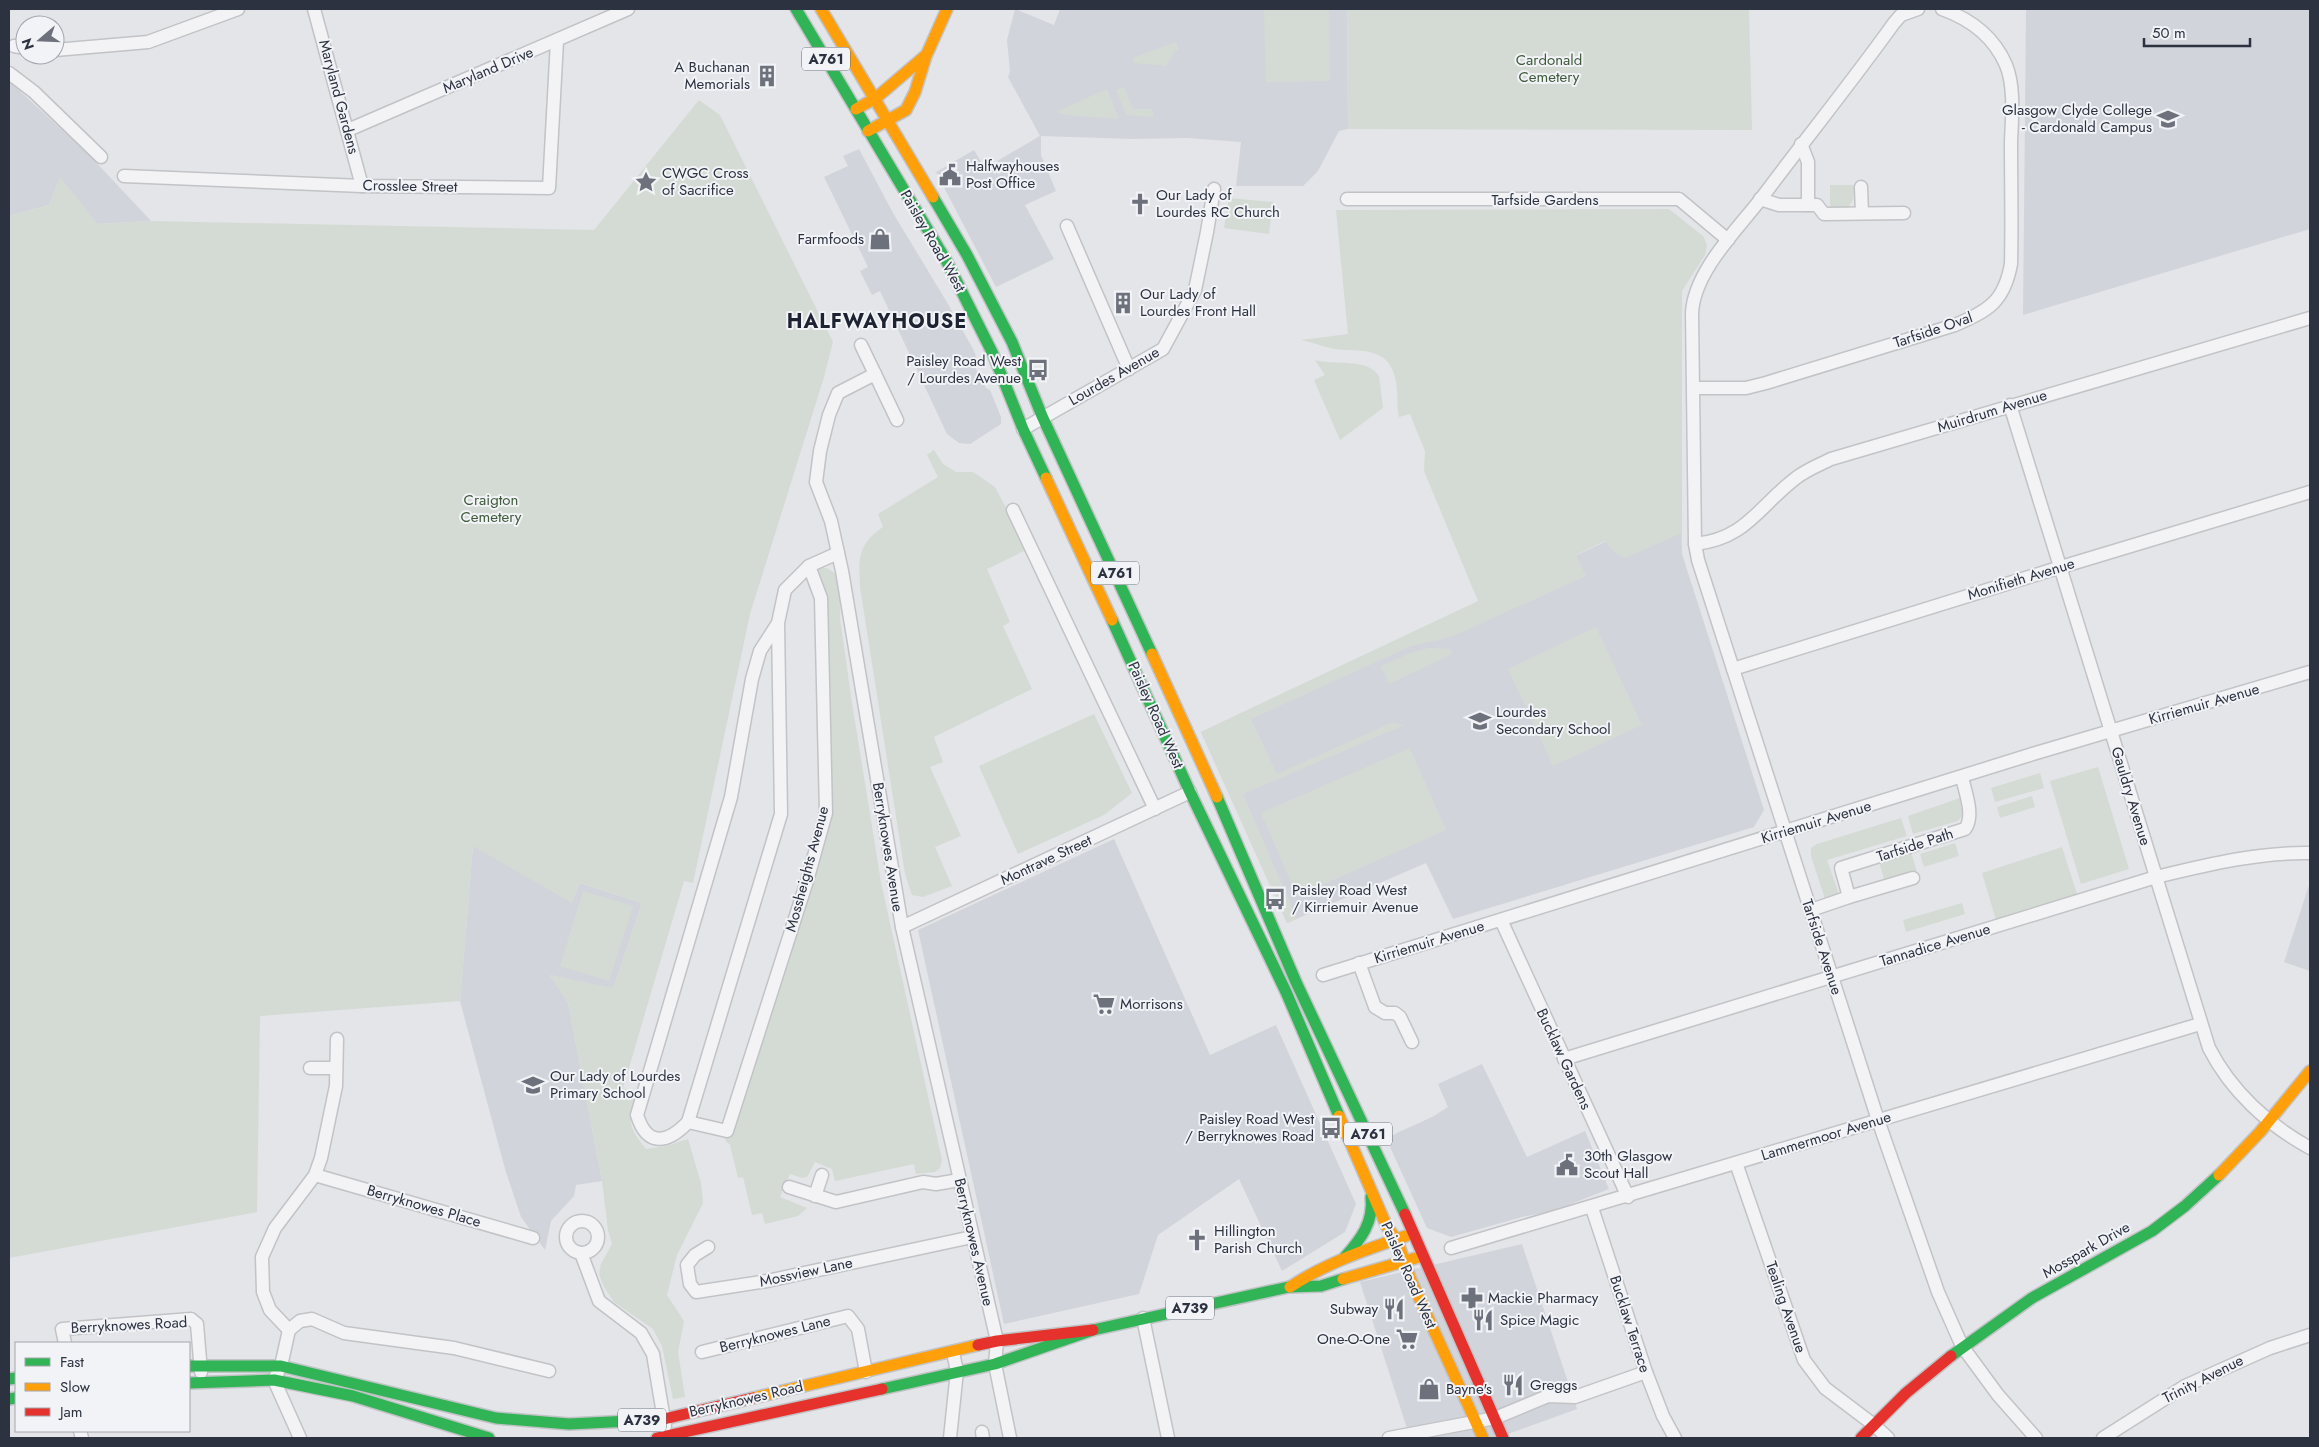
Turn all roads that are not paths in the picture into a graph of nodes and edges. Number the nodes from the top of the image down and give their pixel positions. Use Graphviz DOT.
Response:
graph roads {
  1 [pos="238,9"];
  2 [pos="314,9"];
  3 [pos="628,9"];
  4 [pos="796,9"];
  5 [pos="821,9"];
  6 [pos="947,9"];
  7 [pos="1918,9"];
  8 [pos="1942,9"];
  9 [pos="557,41"];
  10 [pos="65,49"];
  11 [pos="926,56"];
  12 [pos="9,73"];
  13 [pos="876,98"];
  14 [pos="856,109"];
  15 [pos="888,120"];
  16 [pos="348,130"];
  17 [pos="868,131"];
  18 [pos="1801,144"];
  19 [pos="101,157"];
  20 [pos="124,176"];
  21 [pos="362,186"];
  22 [pos="1861,187"];
  23 [pos="1214,190"];
  24 [pos="1347,199"];
  25 [pos="1760,199"];
  26 [pos="1808,205"];
  27 [pos="1862,213"];
  28 [pos="1904,213"];
  29 [pos="1067,226"];
  30 [pos="1728,240"];
  31 [pos="2310,318"];
  32 [pos="861,345"];
  33 [pos="1129,369"];
  34 [pos="875,374"];
  35 [pos="1694,388"];
  36 [pos="2010,405"];
  37 [pos="1042,416"];
  38 [pos="897,420"];
  39 [pos="1023,429"];
  40 [pos="2310,492"];
  41 [pos="1013,510"];
  42 [pos="1695,544"];
  43 [pos="838,553"];
  44 [pos="809,566"];
  45 [pos="2061,567"];
  46 [pos="778,623"];
  47 [pos="1733,669"];
  48 [pos="2310,672"];
  49 [pos="2110,732"];
  50 [pos="1962,777"];
  51 [pos="1190,792"];
  52 [pos="1155,809"];
  53 [pos="1784,831"];
  54 [pos="2310,853"];
  55 [pos="2156,877"];
  56 [pos="1913,878"];
  57 [pos="1849,897"];
  58 [pos="1811,910"];
  59 [pos="1501,920"];
  60 [pos="902,927"];
  61 [pos="1359,963"];
  62 [pos="1323,975"];
  63 [pos="1831,976"];
  64 [pos="2200,1024"];
  65 [pos="1321,1035"];
  66 [pos="337,1039"];
  67 [pos="1412,1042"];
  68 [pos="1307,1043"];
  69 [pos="1564,1059"];
  70 [pos="1333,1061"];
  71 [pos="310,1068"];
  72 [pos="336,1068"];
  73 [pos="2310,1071"];
  74 [pos="1878,1120"];
  75 [pos="688,1122"];
  76 [pos="2270,1123"];
  77 [pos="2310,1148"];
  78 [pos="1736,1163"];
  79 [pos="315,1174"];
  80 [pos="822,1175"];
  81 [pos="959,1180"];
  82 [pos="1368,1186"];
  83 [pos="789,1187"];
  84 [pos="815,1196"];
  85 [pos="1628,1197"];
  86 [pos="1592,1208"];
  87 [pos="1414,1233"];
  88 [pos="972,1237"];
  89 [pos="533,1238"];
  90 [pos="1397,1240"];
  91 [pos="708,1246"];
  92 [pos="1451,1248"];
  93 [pos="582,1253"];
  94 [pos="1424,1255"];
  95 [pos="1345,1257"];
  96 [pos="1404,1263"];
  97 [pos="1382,1269"];
  98 [pos="1289,1287"];
  99 [pos="1143,1318"];
  100 [pos="289,1330"];
  101 [pos="1092,1330"];
  102 [pos="2310,1335"];
  103 [pos="997,1341"];
  104 [pos="64,1342"];
  105 [pos="1962,1346"];
  106 [pos="702,1352"];
  107 [pos="953,1353"];
  108 [pos="996,1364"];
  109 [pos="195,1366"];
  110 [pos="282,1366"];
  111 [pos="549,1371"];
  112 [pos="957,1371"];
  113 [pos="866,1372"];
  114 [pos="1646,1372"];
  115 [pos="274,1380"];
  116 [pos="195,1383"];
  117 [pos="664,1418"];
  118 [pos="1496,1418"];
  119 [pos="1477,1422"];
  120 [pos="1874,1425"];
  121 [pos="662,1437"];
  122 [pos="300,1438"];
  123 [pos="490,1438"];
  124 [pos="950,1438"];
  125 [pos="1010,1438"];
  126 [pos="1168,1438"];
  127 [pos="1389,1438"];
  128 [pos="1483,1438"];
  129 [pos="1503,1438"];
  130 [pos="1675,1438"];
  131 [pos="1861,1438"];
  132 [pos="1888,1438"];
  133 [pos="2036,1438"];
  134 [pos="2103,1438"];
  1 -- 10 [label="street"];
  2 -- 16 [label="street, Maryland Gardens"];
  3 -- 9 [label="street, Maryland Drive"];
  4 -- 14 [label="main road, Paisley Road West / A761"];
  5 -- 13 [label="main road, Paisley Road West / A761"];
  6 -- 11 [label="main road"];
  7 -- 18 [label="street"];
  8 -- 35 [label="street, Tarfside Oval"];
  9 -- 16 [label="street, Maryland Drive"];
  9 -- 21 [label="street, Crosslee Street"];
  11 -- 13 [label="main road"];
  11 -- 15 [label="main road"];
  12 -- 19 [label="street"];
  13 -- 14 [label="main road"];
  13 -- 15 [label="main road, Paisley Road West / A761"];
  14 -- 17 [label="main road, Paisley Road West / A761"];
  15 -- 17 [label="main road"];
  15 -- 37 [label="main road, Paisley Road West / A761"];
  16 -- 21 [label="street, Maryland Gardens"];
  17 -- 39 [label="main road, Paisley Road West / A761"];
  18 -- 25 [label="street"];
  18 -- 26 [label="street"];
  20 -- 21 [label="street, Crosslee Street"];
  22 -- 27 [label="street"];
  23 -- 33 [label="street, Lourdes Avenue"];
  24 -- 30 [label="street, Tarfside Gardens"];
  25 -- 26 [label="street"];
  25 -- 30 [label="street"];
  26 -- 27 [label="street"];
  27 -- 28 [label="street"];
  29 -- 33 [label="street"];
  30 -- 35 [label="street"];
  31 -- 36 [label="street, Muirdrum Avenue"];
  32 -- 34 [label="street"];
  33 -- 37 [label="street, Lourdes Avenue"];
  34 -- 38 [label="street"];
  34 -- 43 [label="street, Berryknowes Avenue"];
  35 -- 42 [label="street"];
  36 -- 42 [label="street, Muirdrum Avenue"];
  36 -- 45 [label="street, Gauldry Avenue"];
  37 -- 39 [label="street, Lourdes Avenue"];
  37 -- 65 [label="main road, Paisley Road West / A761"];
  39 -- 51 [label="main road, Paisley Road West / A761"];
  40 -- 45 [label="street, Monifieth Avenue"];
  41 -- 52 [label="street"];
  42 -- 47 [label="street, Tarfside Avenue"];
  43 -- 44 [label="street"];
  43 -- 60 [label="street, Berryknowes Avenue"];
  44 -- 46 [label="street"];
  44 -- 75 [label="street, Mossheights Avenue"];
  45 -- 47 [label="street, Monifieth Avenue"];
  45 -- 49 [label="street, Gauldry Avenue"];
  46 -- 75 [label="street"];
  46 -- 75 [label="street"];
  47 -- 53 [label="street, Tarfside Avenue"];
  48 -- 49 [label="street, Kirriemuir Avenue"];
  49 -- 50 [label="street, Kirriemuir Avenue"];
  49 -- 55 [label="street, Gauldry Avenue"];
  50 -- 53 [label="street, Kirriemuir Avenue"];
  50 -- 57 [label="street, Tarfside Path"];
  51 -- 52 [label="street, Montrave Street"];
  51 -- 68 [label="main road, Paisley Road West / A761"];
  52 -- 60 [label="street, Montrave Street"];
  53 -- 58 [label="street, Tarfside Avenue"];
  53 -- 59 [label="street, Kirriemuir Avenue"];
  54 -- 55 [label="street, Tannadice Avenue"];
  55 -- 63 [label="street, Tannadice Avenue"];
  55 -- 64 [label="street, Gauldry Avenue"];
  56 -- 57 [label="street, Tarfside Path"];
  57 -- 58 [label="street, Tarfside Path"];
  58 -- 63 [label="street, Tarfside Avenue"];
  59 -- 61 [label="street, Kirriemuir Avenue"];
  59 -- 69 [label="street, Bucklaw Gardens"];
  60 -- 81 [label="street, Berryknowes Avenue"];
  61 -- 62 [label="street, Kirriemuir Avenue"];
  61 -- 67 [label="street"];
  63 -- 69 [label="street, Tannadice Avenue"];
  63 -- 74 [label="street, Tarfside Avenue"];
  64 -- 74 [label="street, Lammermoor Avenue"];
  64 -- 76 [label="street, Gauldry Avenue"];
  65 -- 68 [label="street"];
  65 -- 70 [label="main road, Paisley Road West / A761"];
  66 -- 72 [label="street"];
  68 -- 82 [label="main road, Paisley Road West / A761"];
  69 -- 85 [label="street, Bucklaw Gardens"];
  70 -- 87 [label="main road, Paisley Road West / A761"];
  70 -- 90 [label="main road"];
  71 -- 72 [label="street"];
  72 -- 79 [label="street"];
  73 -- 76 [label="main road, Mosspark Drive"];
  74 -- 78 [label="street, Lammermoor Avenue"];
  74 -- 105 [label="street, Tarfside Avenue"];
  76 -- 77 [label="street, Gauldry Avenue"];
  76 -- 105 [label="main road, Mosspark Drive"];
  78 -- 85 [label="street, Lammermoor Avenue"];
  78 -- 120 [label="street, Tealing Avenue"];
  79 -- 89 [label="street, Berryknowes Place"];
  79 -- 100 [label="street"];
  80 -- 84 [label="street"];
  81 -- 84 [label="street"];
  81 -- 88 [label="street, Berryknowes Avenue"];
  82 -- 90 [label="main road, Paisley Road West / A761"];
  82 -- 95 [label="main road"];
  83 -- 84 [label="street"];
  85 -- 86 [label="street, Lammermoor Avenue"];
  86 -- 92 [label="street, Lammermoor Avenue"];
  86 -- 114 [label="street, Bucklaw Terrace"];
  87 -- 90 [label="main road, Berryknowes Road / A739"];
  87 -- 94 [label="main road, Paisley Road West / A761"];
  88 -- 91 [label="street, Mossview Lane"];
  88 -- 103 [label="street, Berryknowes Avenue"];
  90 -- 95 [label="main road, Berryknowes Road / A739"];
  90 -- 96 [label="main road, Paisley Road West / A761"];
  90 -- 97 [label="main road"];
  93 -- 117 [label="street"];
  94 -- 96 [label="main road, Berryknowes Road / A739"];
  94 -- 118 [label="main road, Paisley Road West / A761"];
  95 -- 98 [label="main road, Berryknowes Road / A739"];
  96 -- 97 [label="main road, Berryknowes Road / A739"];
  96 -- 119 [label="main road, Paisley Road West / A761"];
  97 -- 98 [label="main road, Berryknowes Road / A739"];
  98 -- 99 [label="main road, Berryknowes Road / A739"];
  99 -- 101 [label="main road, Berryknowes Road / A739"];
  99 -- 126 [label="street"];
  100 -- 110 [label="street"];
  100 -- 111 [label="street"];
  101 -- 103 [label="main road, Berryknowes Road / A739"];
  101 -- 108 [label="main road, Berryknowes Road / A739"];
  102 -- 134 [label="street, Trinity Avenue"];
  103 -- 107 [label="main road, Berryknowes Road / A739"];
  103 -- 108 [label="street, Berryknowes Avenue"];
  104 -- 109 [label="street, Berryknowes Road"];
  105 -- 120 [label="main road, Mosspark Drive"];
  105 -- 133 [label="street, Tarfside Avenue"];
  106 -- 113 [label="street, Berryknowes Lane"];
  107 -- 112 [label="street"];
  107 -- 113 [label="main road, Berryknowes Road / A739"];
  108 -- 112 [label="main road, Berryknowes Road / A739"];
  108 -- 125 [label="street, Berryknowes Avenue"];
  109 -- 110 [label="main road, Berryknowes Road / A739"];
  109 -- 116 [label="street, Berryknowes Road"];
  110 -- 115 [label="street"];
  110 -- 117 [label="main road, Berryknowes Road / A739"];
  112 -- 121 [label="main road, Berryknowes Road / A739"];
  112 -- 124 [label="street"];
  113 -- 117 [label="main road, Berryknowes Road / A739"];
  114 -- 118 [label="street"];
  114 -- 130 [label="street, Bucklaw Terrace"];
  115 -- 116 [label="main road, Berryknowes Road"];
  115 -- 122 [label="street"];
  115 -- 123 [label="main road, Berryknowes Road"];
  117 -- 121 [label="street"];
  118 -- 119 [label="street"];
  118 -- 129 [label="main road, Paisley Road West / A761"];
  119 -- 127 [label="street"];
  119 -- 128 [label="main road, Paisley Road West / A761"];
  120 -- 131 [label="main road, Mosspark Drive"];
  120 -- 132 [label="street, Tealing Avenue"];
}
